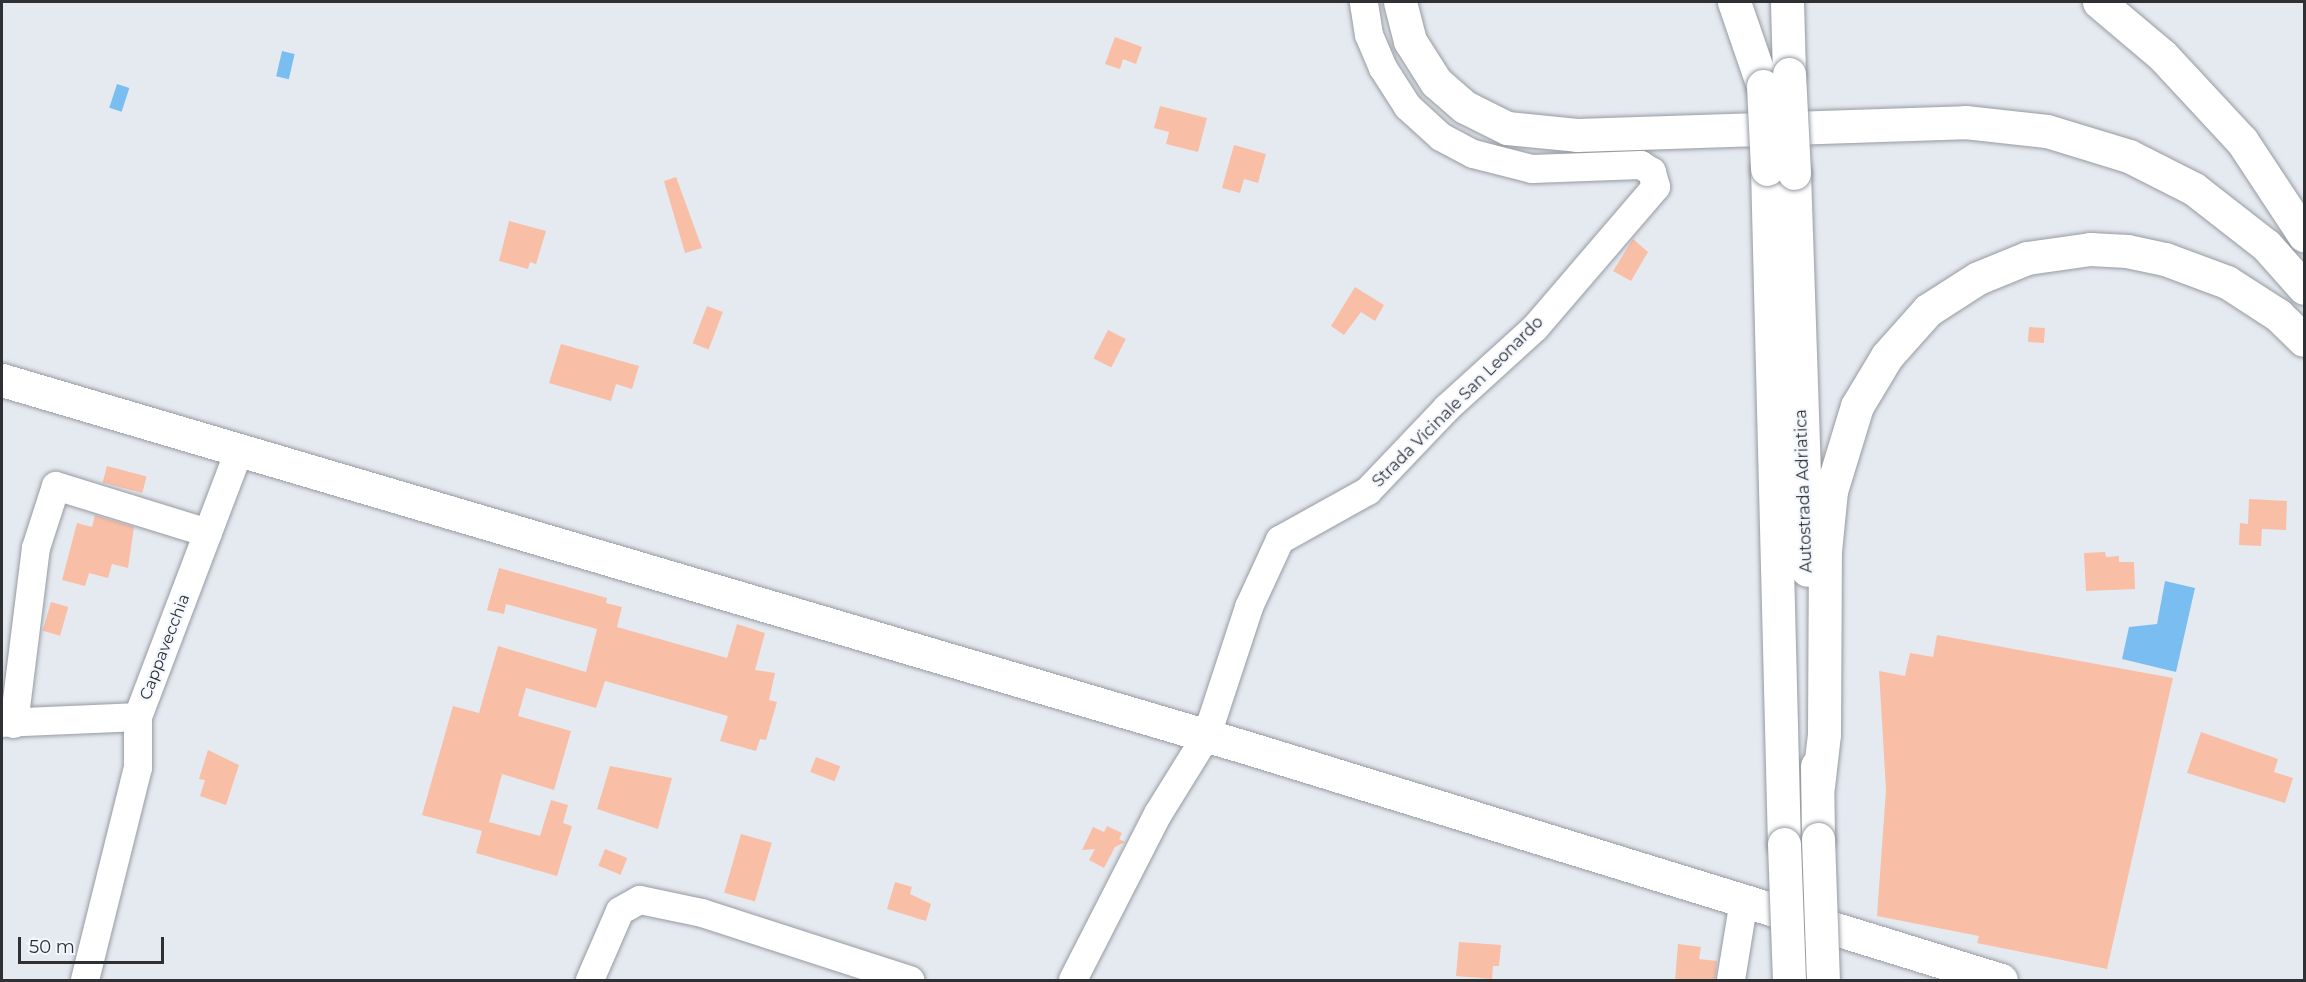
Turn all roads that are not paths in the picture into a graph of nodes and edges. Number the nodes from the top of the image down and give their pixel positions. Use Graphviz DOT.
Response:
graph roads {
  1 [pos="1365,2"];
  2 [pos="1400,2"];
  3 [pos="1734,2"];
  4 [pos="1758,2"];
  5 [pos="1787,2"];
  6 [pos="2099,2"];
  7 [pos="1776,80"];
  8 [pos="1780,171"];
  9 [pos="2304,235"];
  10 [pos="2304,288"];
  11 [pos="2304,340"];
  12 [pos="2,380"];
  13 [pos="240,449"];
  14 [pos="208,533"];
  15 [pos="138,717"];
  16 [pos="8,723"];
  17 [pos="1207,735"];
  18 [pos="1818,786"];
  19 [pos="1744,900"];
  20 [pos="85,981"];
  21 [pos="590,981"];
  22 [pos="910,981"];
  23 [pos="1073,981"];
  24 [pos="1731,981"];
  25 [pos="1789,981"];
  26 [pos="1823,981"];
  27 [pos="2001,981"];
  1 -- 17 [label="street, Strada Vicinale San Leonardo"];
  2 -- 10 [label="main road"];
  3 -- 7 [label="main road"];
  4 -- 7 [label="main road, Autostrada Adriatica"];
  5 -- 7 [label="main road, Autostrada Adriatica"];
  6 -- 9 [label="main road"];
  7 -- 8 [label="main road, Autostrada Adriatica, bridge"];
  8 -- 18 [label="main road, Autostrada Adriatica"];
  8 -- 25 [label="main road, Autostrada Adriatica, bridge"];
  11 -- 18 [label="main road"];
  12 -- 13 [label="main road"];
  13 -- 14 [label="street, Cappavecchia"];
  13 -- 17 [label="main road"];
  14 -- 15 [label="street, Cappavecchia"];
  14 -- 16 [label="street"];
  15 -- 16 [label="street, Cappavecchia"];
  15 -- 20 [label="street"];
  17 -- 19 [label="main road"];
  17 -- 23 [label="street"];
  18 -- 26 [label="main road, Autostrada Adriatica, bridge"];
  19 -- 24 [label="street"];
  19 -- 27 [label="main road"];
  21 -- 22 [label="street"];
}
